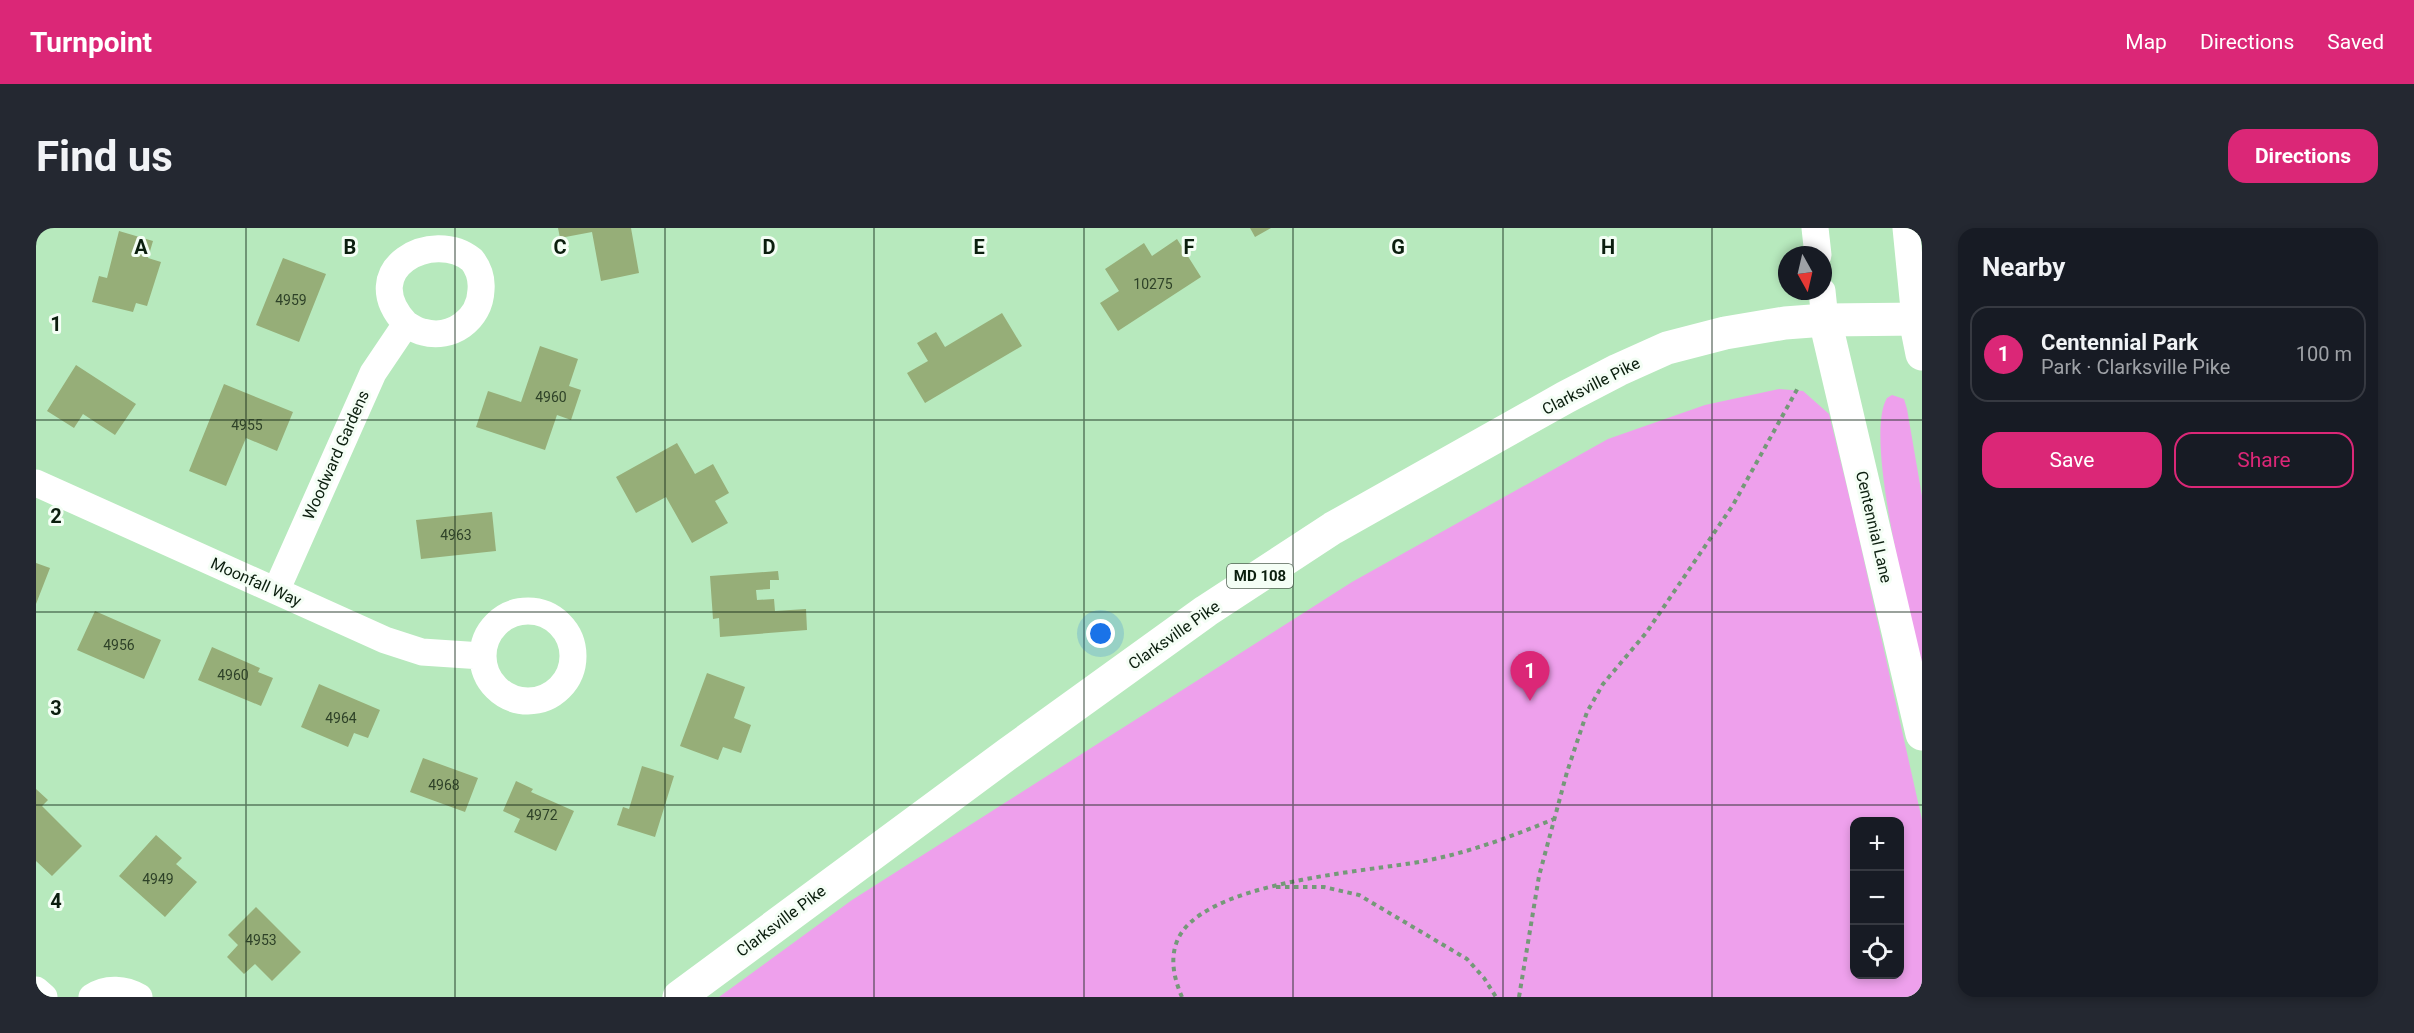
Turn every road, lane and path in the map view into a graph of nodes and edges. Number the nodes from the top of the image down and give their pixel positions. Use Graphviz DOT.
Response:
graph roads {
  1 [pos="1815,228"];
  2 [pos="1906,228"];
  3 [pos="1817,246"];
  4 [pos="1824,305"];
  5 [pos="1918,319"];
  6 [pos="406,324"];
  7 [pos="1922,354"];
  8 [pos="1799,386"];
  9 [pos="36,483"];
  10 [pos="276,591"];
  11 [pos="482,656"];
  12 [pos="1922,734"];
  13 [pos="1554,819"];
  14 [pos="1267,887"];
  15 [pos="36,990"];
  16 [pos="44,997"];
  17 [pos="92,997"];
  18 [pos="139,997"];
  19 [pos="679,997"];
  20 [pos="1182,997"];
  21 [pos="1496,997"];
  22 [pos="1519,997"];
  1 -- 3 [label="street"];
  2 -- 5 [label="street"];
  4 -- 5 [label="main road, Clarksville Pike / MD 108"];
  4 -- 12 [label="main road, Centennial Lane"];
  4 -- 19 [label="main road, Clarksville Pike / MD 108"];
  5 -- 7 [label="main road"];
  6 -- 10 [label="street, Woodward Gardens"];
  8 -- 13 [label="path"];
  9 -- 10 [label="street, Moonfall Way"];
  10 -- 11 [label="street, Moonfall Way"];
  13 -- 14 [label="path"];
  13 -- 22 [label="path"];
  14 -- 20 [label="path"];
  14 -- 21 [label="path"];
  15 -- 16 [label="street"];
  17 -- 18 [label="street"];
}
